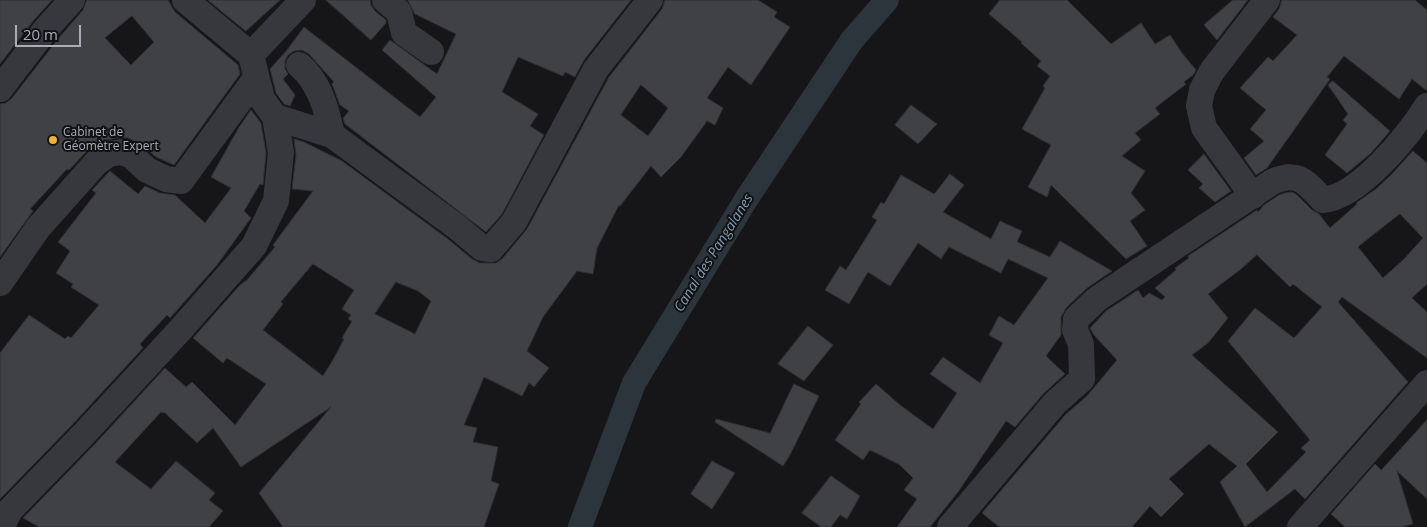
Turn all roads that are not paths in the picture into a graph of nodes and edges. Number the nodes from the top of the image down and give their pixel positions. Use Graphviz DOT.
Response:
graph roads {
  1 [pos="72,0"];
  2 [pos="185,0"];
  3 [pos="303,0"];
  4 [pos="385,0"];
  5 [pos="650,0"];
  6 [pos="1267,0"];
  7 [pos="432,52"];
  8 [pos="299,65"];
  9 [pos="254,66"];
  10 [pos="0,89"];
  11 [pos="1427,106"];
  12 [pos="275,117"];
  13 [pos="332,135"];
  14 [pos="1253,196"];
  15 [pos="0,283"];
  16 [pos="1427,383"];
  17 [pos="1,527"];
  18 [pos="950,527"];
  19 [pos="1300,527"];
  1 -- 10 [label="street"];
  2 -- 9 [label="street"];
  3 -- 9 [label="street"];
  4 -- 7 [label="street"];
  5 -- 13 [label="street"];
  6 -- 14 [label="street"];
  8 -- 13 [label="street"];
  9 -- 12 [label="street"];
  9 -- 15 [label="street"];
  11 -- 14 [label="street"];
  12 -- 13 [label="street"];
  12 -- 17 [label="street"];
  14 -- 18 [label="street"];
  16 -- 19 [label="street"];
}
